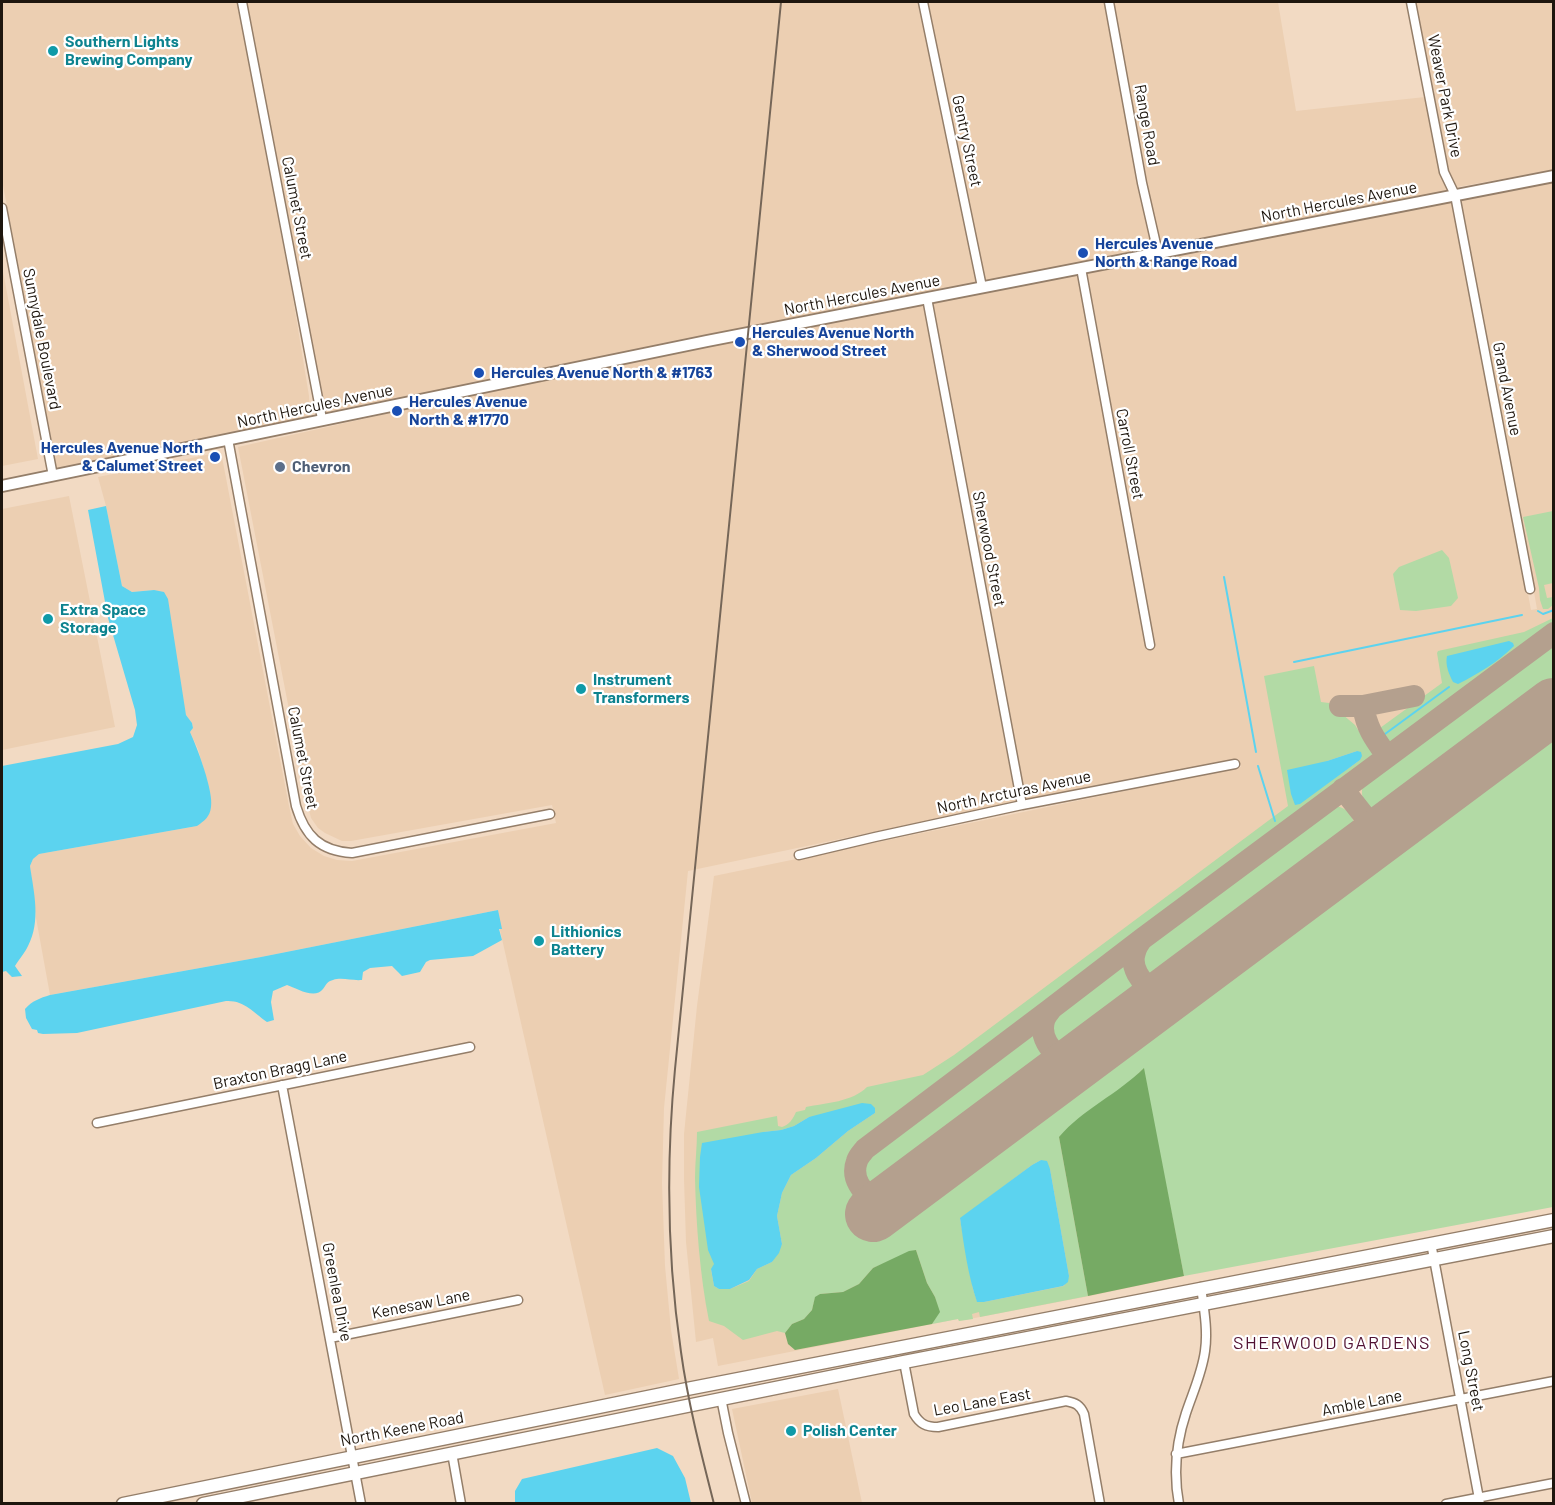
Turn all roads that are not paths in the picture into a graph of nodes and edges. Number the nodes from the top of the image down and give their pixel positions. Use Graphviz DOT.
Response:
graph roads {
  1 [pos="242,2"];
  2 [pos="923,2"];
  3 [pos="1109,2"];
  4 [pos="1411,2"];
  5 [pos="1554,176"];
  6 [pos="1455,195"];
  7 [pos="2,208"];
  8 [pos="1158,253"];
  9 [pos="1081,268"];
  10 [pos="982,287"];
  11 [pos="927,298"];
  12 [pos="322,419"];
  13 [pos="228,439"];
  14 [pos="53,476"];
  15 [pos="2,486"];
  16 [pos="1530,589"];
  17 [pos="1150,645"];
  18 [pos="1235,764"];
  19 [pos="1022,805"];
  20 [pos="550,814"];
  21 [pos="799,855"];
  22 [pos="470,1047"];
  23 [pos="282,1085"];
  24 [pos="97,1123"];
  25 [pos="1554,1220"];
  26 [pos="1554,1236"];
  27 [pos="1431,1243"];
  28 [pos="1434,1259"];
  29 [pos="1201,1287"];
  30 [pos="518,1300"];
  31 [pos="1204,1304"];
  32 [pos="330,1338"];
  33 [pos="904,1362"];
  34 [pos="1554,1381"];
  35 [pos="721,1398"];
  36 [pos="1461,1399"];
  37 [pos="452,1453"];
  38 [pos="1176,1454"];
  39 [pos="352,1456"];
  40 [pos="355,1472"];
  41 [pos="1554,1483"];
  42 [pos="1480,1500"];
  43 [pos="123,1503"];
  44 [pos="203,1503"];
  45 [pos="361,1503"];
  46 [pos="461,1503"];
  47 [pos="746,1503"];
  48 [pos="1100,1503"];
  49 [pos="1179,1503"];
  50 [pos="1446,1503"];
  1 -- 12 [label="street, Calumet Street"];
  2 -- 10 [label="street, Gentry Street"];
  3 -- 8 [label="street, Range Road"];
  4 -- 6 [label="street, Weaver Park Drive"];
  5 -- 6 [label="street, North Hercules Avenue"];
  6 -- 8 [label="street, North Hercules Avenue"];
  6 -- 16 [label="street, Grand Avenue"];
  7 -- 14 [label="street, Sunnydale Boulevard"];
  8 -- 9 [label="street, North Hercules Avenue"];
  9 -- 10 [label="street, North Hercules Avenue"];
  9 -- 17 [label="street, Carroll Street"];
  10 -- 11 [label="street, North Hercules Avenue"];
  11 -- 12 [label="street, North Hercules Avenue"];
  11 -- 19 [label="street, Sherwood Street"];
  12 -- 13 [label="street, North Hercules Avenue"];
  13 -- 14 [label="street, North Hercules Avenue"];
  13 -- 20 [label="street, Calumet Street"];
  14 -- 15 [label="street, North Hercules Avenue"];
  18 -- 19 [label="street, North Arcturas Avenue"];
  19 -- 21 [label="street, North Arcturas Avenue"];
  22 -- 23 [label="street, Braxton Bragg Lane"];
  23 -- 24 [label="street, Braxton Bragg Lane"];
  23 -- 32 [label="street, Greenlea Drive"];
  25 -- 27 [label="main road"];
  26 -- 28 [label="main road"];
  27 -- 28 [label="street, Long Street"];
  27 -- 29 [label="main road, North Keene Road"];
  28 -- 31 [label="main road, North Keene Road"];
  28 -- 36 [label="street, Long Street"];
  29 -- 31 [label="street"];
  29 -- 39 [label="main road, North Keene Road"];
  30 -- 32 [label="street, Kenesaw Lane"];
  31 -- 33 [label="main road, North Keene Road"];
  31 -- 38 [label="street"];
  32 -- 39 [label="street, Greenlea Drive"];
  33 -- 35 [label="main road, North Keene Road"];
  33 -- 48 [label="street, Leo Lane East"];
  34 -- 36 [label="street, Amble Lane"];
  35 -- 37 [label="main road, North Keene Road"];
  35 -- 47 [label="street"];
  36 -- 38 [label="street, Amble Lane"];
  36 -- 42 [label="street, Long Street"];
  37 -- 40 [label="main road, North Keene Road"];
  37 -- 46 [label="street"];
  38 -- 49 [label="street"];
  39 -- 40 [label="street, Greenlea Drive"];
  39 -- 43 [label="main road, North Keene Road"];
  40 -- 44 [label="main road, North Keene Road"];
  40 -- 45 [label="street, Greenlea Drive"];
  41 -- 42 [label="street"];
  42 -- 50 [label="street"];
}
